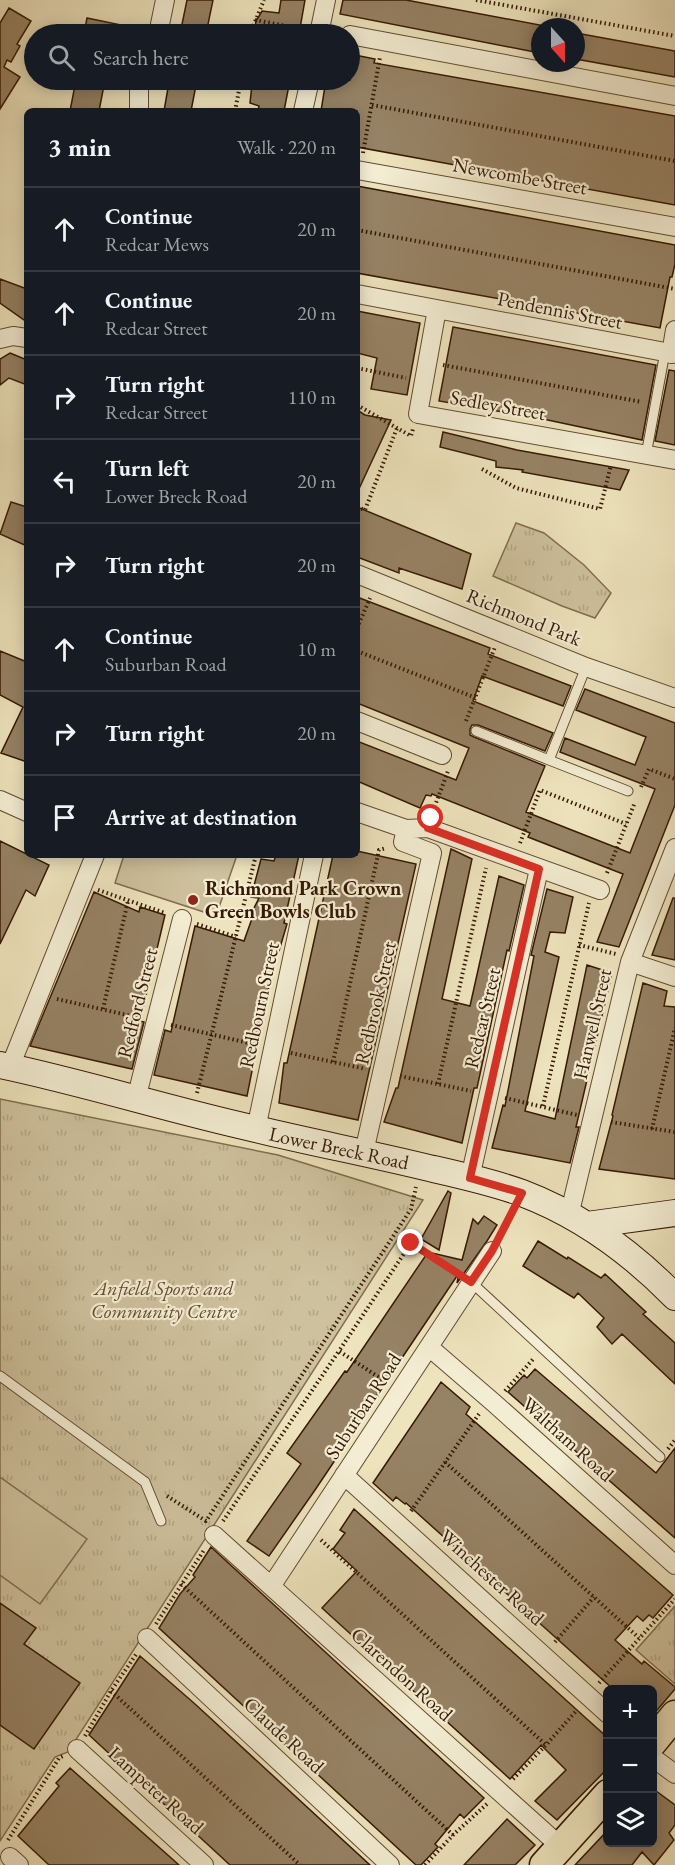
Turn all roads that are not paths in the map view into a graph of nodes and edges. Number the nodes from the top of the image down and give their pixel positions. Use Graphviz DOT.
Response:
graph roads {
  1 [pos="165,0"];
  2 [pos="326,0"];
  3 [pos="160,24"];
  4 [pos="321,24"];
  5 [pos="360,37"];
  6 [pos="139,90"];
  7 [pos="308,90"];
  8 [pos="675,96"];
  9 [pos="139,108"];
  10 [pos="304,108"];
  11 [pos="360,170"];
  12 [pos="675,227"];
  13 [pos="360,295"];
  14 [pos="437,309"];
  15 [pos="675,330"];
  16 [pos="24,338"];
  17 [pos="0,339"];
  18 [pos="670,353"];
  19 [pos="646,455"];
  20 [pos="675,460"];
  21 [pos="360,575"];
  22 [pos="586,667"];
  23 [pos="675,698"];
  24 [pos="360,723"];
  25 [pos="476,731"];
  26 [pos="549,760"];
  27 [pos="445,761"];
  28 [pos="628,791"];
  29 [pos="0,800"];
  30 [pos="24,811"];
  31 [pos="360,814"];
  32 [pos="405,836"];
  33 [pos="675,848"];
  34 [pos="94,858"];
  35 [pos="313,858"];
  36 [pos="539,869"];
  37 [pos="596,889"];
  38 [pos="182,919"];
  39 [pos="631,960"];
  40 [pos="675,977"];
  41 [pos="5,1066"];
  42 [pos="136,1099"];
  43 [pos="256,1129"];
  44 [pos="364,1152"];
  45 [pos="470,1178"];
  46 [pos="675,1213"];
  47 [pos="578,1221"];
  48 [pos="492,1251"];
  49 [pos="471,1282"];
  50 [pos="675,1297"];
  51 [pos="429,1347"];
  52 [pos="0,1376"];
  53 [pos="660,1457"];
  54 [pos="344,1475"];
  55 [pos="160,1521"];
  56 [pos="214,1535"];
  57 [pos="675,1565"];
  58 [pos="272,1585"];
  59 [pos="147,1638"];
  60 [pos="603,1709"];
  61 [pos="675,1715"];
  62 [pos="655,1739"];
  63 [pos="77,1749"];
  64 [pos="657,1761"];
  65 [pos="675,1774"];
  66 [pos="603,1799"];
  67 [pos="552,1855"];
  68 [pos="204,1865"];
  69 [pos="390,1865"];
  1 -- 3 [label="street"];
  2 -- 4 [label="street"];
  5 -- 8 [label="street"];
  6 -- 9 [label="street"];
  7 -- 10 [label="street"];
  11 -- 12 [label="street, Newcombe Street"];
  13 -- 14 [label="street, Pendennis Street"];
  14 -- 18 [label="street, Pendennis Street"];
  14 -- 19 [label="street, Sedley Street"];
  15 -- 18 [label="street"];
  16 -- 17 [label="street"];
  18 -- 19 [label="lane"];
  19 -- 20 [label="street, Sedley Street"];
  21 -- 22 [label="street, Richmond Park"];
  22 -- 23 [label="street, Richmond Park"];
  22 -- 26 [label="lane"];
  24 -- 27 [label="street"];
  25 -- 26 [label="lane"];
  26 -- 28 [label="lane"];
  29 -- 30 [label="street"];
  31 -- 32 [label="street, Redbrook Street"];
  32 -- 36 [label="street"];
  32 -- 44 [label="street, Redbrook Street"];
  33 -- 39 [label="street, Hanwell Street"];
  34 -- 41 [label="street"];
  35 -- 43 [label="street, Redbourn Street"];
  36 -- 37 [label="street"];
  36 -- 45 [label="street, Redcar Street"];
  38 -- 42 [label="street, Redford Street"];
  39 -- 40 [label="street"];
  39 -- 47 [label="street, Hanwell Street"];
  41 -- 42 [label="street, Lower Breck Road"];
  42 -- 43 [label="street, Lower Breck Road"];
  43 -- 44 [label="street, Lower Breck Road"];
  44 -- 45 [label="street, Lower Breck Road"];
  45 -- 47 [label="street, Lower Breck Road"];
  46 -- 47 [label="street"];
  47 -- 50 [label="street, Lower Breck Road"];
  48 -- 49 [label="street, Suburban Road"];
  49 -- 51 [label="street, Suburban Road"];
  49 -- 53 [label="lane"];
  51 -- 54 [label="street, Suburban Road"];
  51 -- 57 [label="street, Waltham Road"];
  52 -- 55 [label="lane"];
  54 -- 58 [label="street, Suburban Road"];
  54 -- 60 [label="street, Winchester Road"];
  56 -- 58 [label="street, Clarendon Road"];
  58 -- 67 [label="street, Clarendon Road"];
  59 -- 69 [label="street, Claude Road"];
  61 -- 62 [label="main road"];
  63 -- 68 [label="street, Lampeter Road"];
  64 -- 65 [label="street"];
  66 -- 67 [label="main road"];
}
